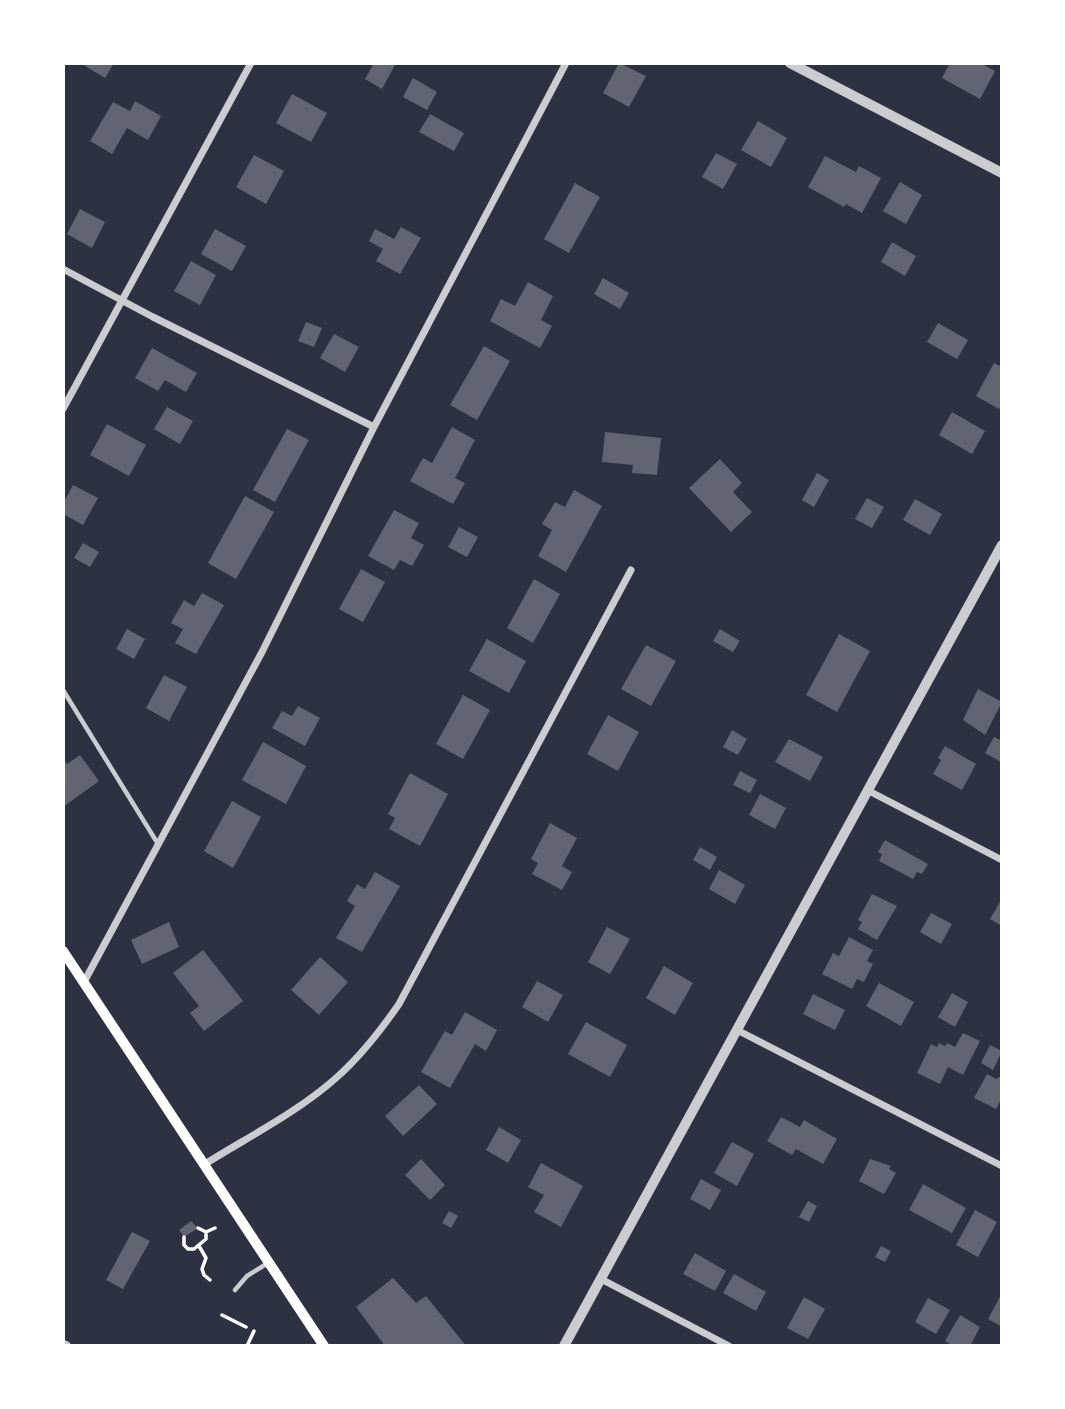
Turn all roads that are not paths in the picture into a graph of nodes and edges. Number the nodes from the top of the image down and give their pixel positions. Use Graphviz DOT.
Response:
graph roads {
  1 [pos="251,63"];
  2 [pos="566,63"];
  3 [pos="790,63"];
  4 [pos="1002,173"];
  5 [pos="63,268"];
  6 [pos="123,301"];
  7 [pos="63,409"];
  8 [pos="374,428"];
  9 [pos="1002,545"];
  10 [pos="631,570"];
  11 [pos="63,690"];
  12 [pos="869,791"];
  13 [pos="159,844"];
  14 [pos="1002,860"];
  15 [pos="63,951"];
  16 [pos="85,982"];
  17 [pos="737,1030"];
  18 [pos="205,1164"];
  19 [pos="1002,1166"];
  20 [pos="269,1262"];
  21 [pos="601,1279"];
  22 [pos="235,1290"];
  23 [pos="324,1346"];
  24 [pos="564,1346"];
  25 [pos="729,1346"];
  1 -- 6 [label="street"];
  2 -- 8 [label="street"];
  3 -- 4 [label="street"];
  5 -- 6 [label="street"];
  6 -- 7 [label="street"];
  6 -- 8 [label="street"];
  8 -- 13 [label="street"];
  9 -- 12 [label="street"];
  10 -- 18 [label="street"];
  11 -- 13 [label="lane"];
  12 -- 14 [label="street"];
  12 -- 17 [label="street"];
  13 -- 16 [label="street"];
  15 -- 16 [label="main road"];
  16 -- 18 [label="main road"];
  17 -- 19 [label="street"];
  17 -- 21 [label="street"];
  18 -- 20 [label="main road"];
  20 -- 22 [label="lane"];
  20 -- 23 [label="main road"];
  21 -- 24 [label="street"];
  21 -- 25 [label="street"];
}
